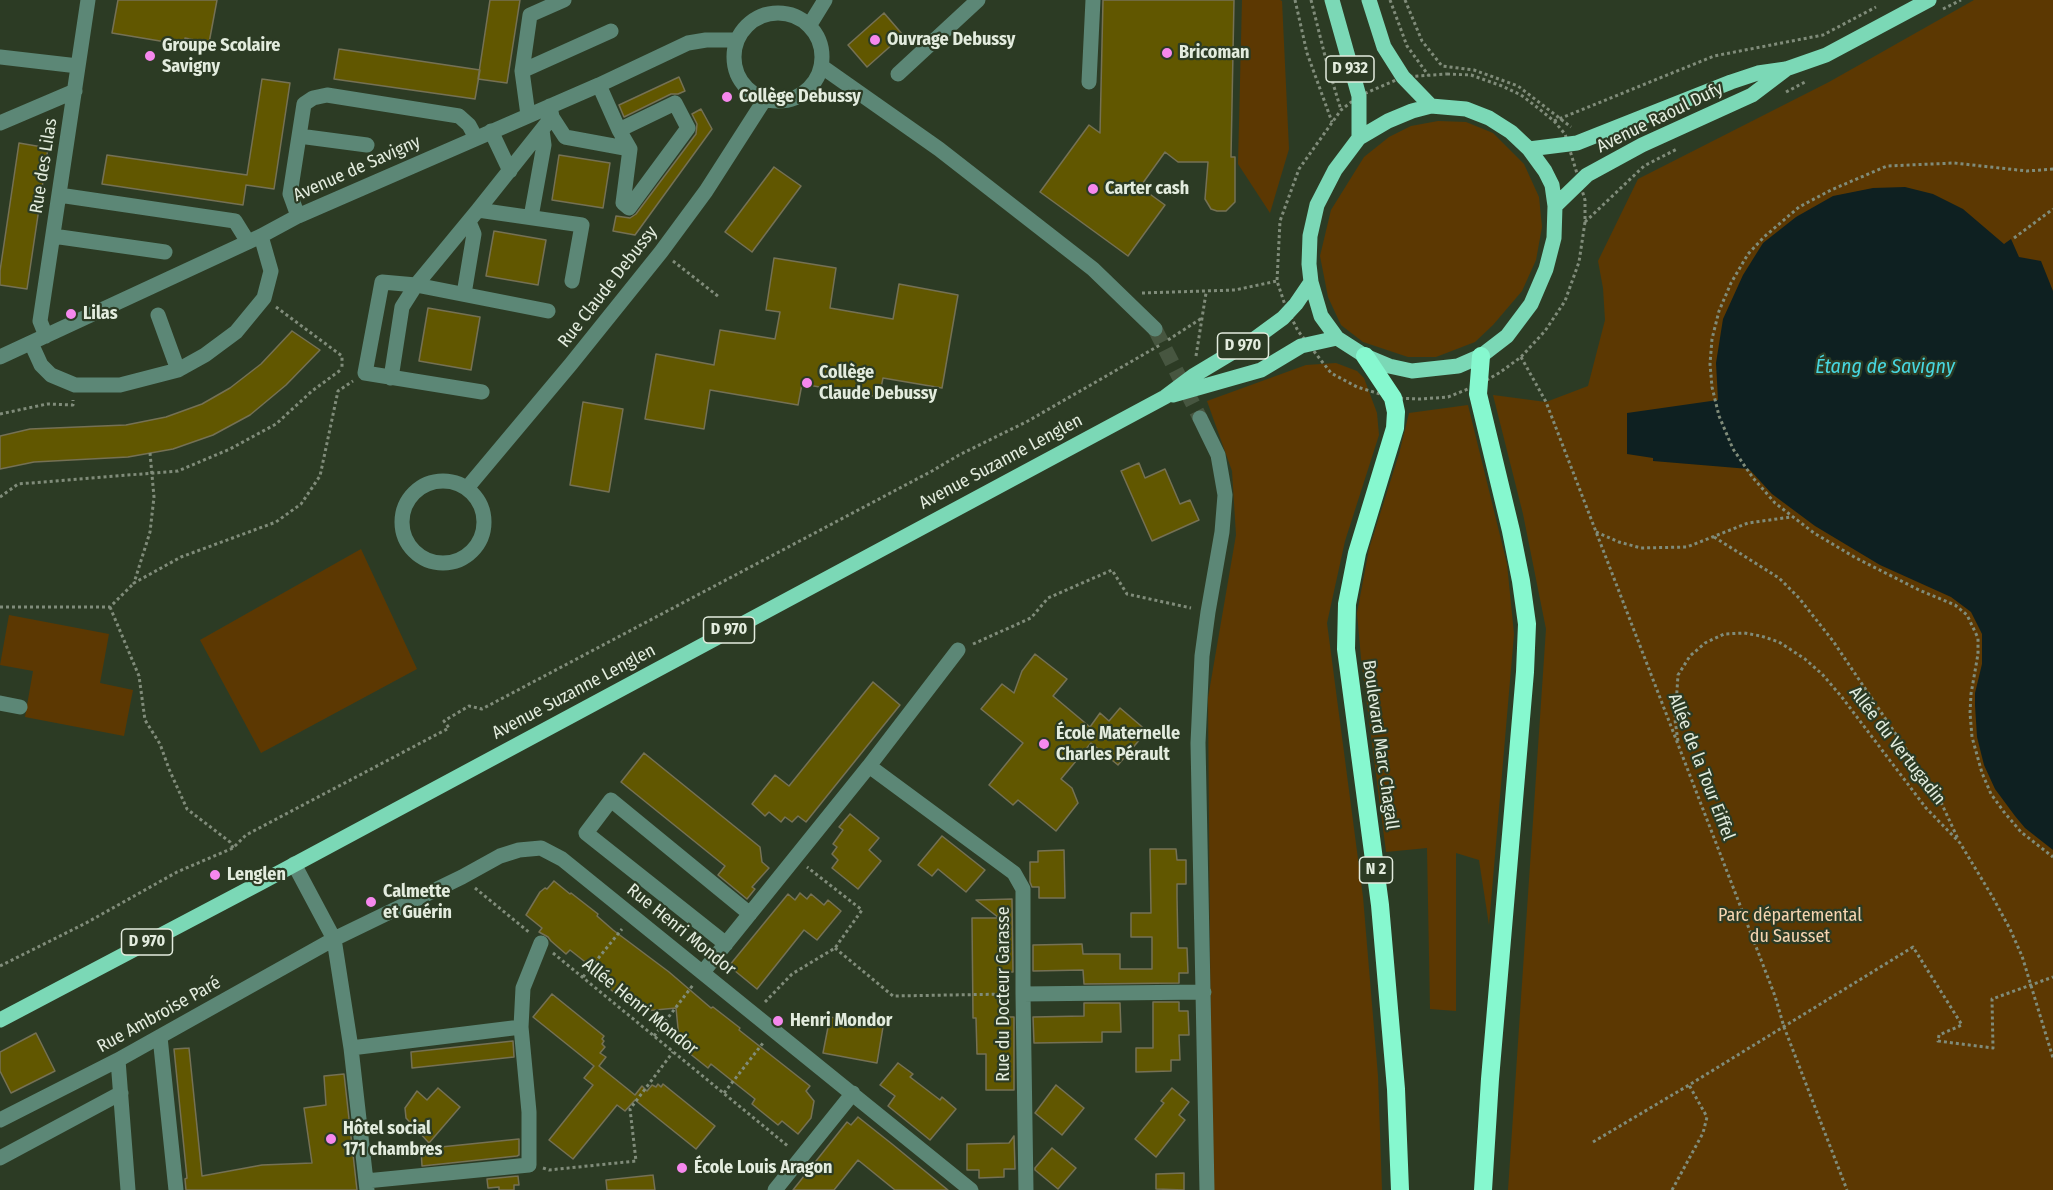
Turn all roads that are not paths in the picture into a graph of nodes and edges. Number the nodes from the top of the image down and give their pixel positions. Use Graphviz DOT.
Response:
graph roads {
  1 [pos="88,0"];
  2 [pos="564,0"];
  3 [pos="825,0"];
  4 [pos="978,0"];
  5 [pos="1332,0"];
  6 [pos="1369,0"];
  7 [pos="1929,0"];
  8 [pos="1090,4"];
  9 [pos="809,26"];
  10 [pos="610,31"];
  11 [pos="737,40"];
  12 [pos="0,57"];
  13 [pos="78,66"];
  14 [pos="821,66"];
  15 [pos="1785,69"];
  16 [pos="522,71"];
  17 [pos="898,74"];
  18 [pos="1089,82"];
  19 [pos="598,85"];
  20 [pos="75,91"];
  21 [pos="765,99"];
  22 [pos="1431,106"];
  23 [pos="551,111"];
  24 [pos="528,115"];
  25 [pos="0,123"];
  26 [pos="542,130"];
  27 [pos="619,130"];
  28 [pos="491,131"];
  29 [pos="299,135"];
  30 [pos="476,138"];
  31 [pos="1359,138"];
  32 [pos="367,146"];
  33 [pos="630,149"];
  34 [pos="1530,149"];
  35 [pos="510,171"];
  36 [pos="59,195"];
  37 [pos="1555,206"];
  38 [pos="298,216"];
  39 [pos="474,216"];
  40 [pos="531,217"];
  41 [pos="53,236"];
  42 [pos="254,239"];
  43 [pos="165,252"];
  44 [pos="572,281"];
  45 [pos="1311,282"];
  46 [pos="416,285"];
  47 [pos="464,294"];
  48 [pos="548,311"];
  49 [pos="158,315"];
  50 [pos="1155,329"];
  51 [pos="46,336"];
  52 [pos="1337,339"];
  53 [pos="31,343"];
  54 [pos="1365,356"];
  55 [pos="1480,356"];
  56 [pos="0,357"];
  57 [pos="178,370"];
  58 [pos="391,378"];
  59 [pos="482,392"];
  60 [pos="1165,397"];
  61 [pos="1200,418"];
  62 [pos="467,488"];
  63 [pos="958,650"];
  64 [pos="0,703"];
  65 [pos="20,706"];
  66 [pos="869,766"];
  67 [pos="294,864"];
  68 [pos="750,915"];
  69 [pos="334,939"];
  70 [pos="540,942"];
  71 [pos="726,944"];
  72 [pos="703,972"];
  73 [pos="1204,992"];
  74 [pos="1023,994"];
  75 [pos="0,1020"];
  76 [pos="521,1027"];
  77 [pos="160,1037"];
  78 [pos="351,1048"];
  79 [pos="118,1060"];
  80 [pos="121,1093"];
  81 [pos="853,1093"];
  82 [pos="0,1120"];
  83 [pos="0,1158"];
  84 [pos="367,1185"];
  85 [pos="128,1190"];
  86 [pos="176,1190"];
  87 [pos="775,1190"];
  88 [pos="971,1190"];
  89 [pos="1026,1190"];
  90 [pos="1207,1190"];
  91 [pos="1400,1190"];
  92 [pos="1483,1190"];
  1 -- 13 [label="street, Rue des Lilas"];
  2 -- 16 [label="street"];
  3 -- 9 [label="street"];
  4 -- 17 [label="street"];
  5 -- 31 [label="main road, D 932"];
  6 -- 22 [label="main road, D 932"];
  7 -- 15 [label="main road, Avenue Raoul Dufy"];
  8 -- 18 [label="street"];
  9 -- 11 [label="street"];
  9 -- 14 [label="street"];
  10 -- 16 [label="street"];
  11 -- 19 [label="street, Avenue de Savigny"];
  11 -- 21 [label="street"];
  12 -- 13 [label="street"];
  13 -- 20 [label="street, Rue des Lilas"];
  14 -- 21 [label="street"];
  14 -- 50 [label="street"];
  15 -- 34 [label="main road, Avenue Raoul Dufy"];
  15 -- 37 [label="main road, Avenue Raoul Dufy"];
  16 -- 24 [label="street"];
  19 -- 23 [label="street, Avenue de Savigny"];
  19 -- 27 [label="street"];
  20 -- 25 [label="street"];
  20 -- 36 [label="street, Rue des Lilas"];
  21 -- 62 [label="street, Rue Claude Debussy"];
  22 -- 31 [label="main road"];
  22 -- 34 [label="main road"];
  23 -- 24 [label="street, Avenue de Savigny"];
  23 -- 26 [label="street"];
  23 -- 33 [label="street"];
  24 -- 28 [label="street, Avenue de Savigny"];
  26 -- 35 [label="street"];
  26 -- 40 [label="street"];
  27 -- 33 [label="street"];
  27 -- 33 [label="street"];
  28 -- 30 [label="street, Avenue de Savigny"];
  28 -- 35 [label="street"];
  29 -- 30 [label="street"];
  29 -- 32 [label="street"];
  29 -- 38 [label="street"];
  30 -- 38 [label="street, Avenue de Savigny"];
  31 -- 45 [label="main road"];
  34 -- 37 [label="main road"];
  35 -- 39 [label="street"];
  36 -- 41 [label="street, Rue des Lilas"];
  36 -- 42 [label="street"];
  37 -- 55 [label="main road"];
  38 -- 42 [label="street, Avenue de Savigny"];
  39 -- 40 [label="street"];
  39 -- 46 [label="street"];
  39 -- 47 [label="street"];
  40 -- 44 [label="street"];
  41 -- 43 [label="street"];
  41 -- 51 [label="street, Rue des Lilas"];
  42 -- 51 [label="street, Avenue de Savigny"];
  42 -- 57 [label="street"];
  45 -- 52 [label="main road"];
  45 -- 60 [label="main road, Avenue Suzanne Lenglen / D 970"];
  46 -- 47 [label="street"];
  46 -- 58 [label="street"];
  46 -- 58 [label="street"];
  47 -- 48 [label="street"];
  49 -- 57 [label="street"];
  51 -- 53 [label="street, Avenue de Savigny"];
  52 -- 54 [label="main road"];
  52 -- 60 [label="main road, Avenue Suzanne Lenglen / D 970"];
  53 -- 56 [label="street, Avenue de Savigny"];
  53 -- 57 [label="street"];
  54 -- 55 [label="main road"];
  54 -- 91 [label="highway, Boulevard Marc Chagall / N 2"];
  55 -- 92 [label="highway"];
  58 -- 59 [label="street"];
  60 -- 67 [label="main road, Avenue Suzanne Lenglen / D 970"];
  61 -- 73 [label="street"];
  62 -- 62 [label="street"];
  63 -- 66 [label="street"];
  64 -- 65 [label="street"];
  66 -- 68 [label="street"];
  66 -- 74 [label="street, Rue du Docteur Garasse"];
  67 -- 69 [label="street"];
  67 -- 75 [label="main road, Avenue Suzanne Lenglen / D 970"];
  68 -- 71 [label="street"];
  68 -- 71 [label="street"];
  69 -- 72 [label="street, Rue Henri Mondor"];
  69 -- 77 [label="street, Rue Ambroise Paré"];
  69 -- 78 [label="street"];
  70 -- 76 [label="street"];
  71 -- 72 [label="street"];
  72 -- 81 [label="street, Rue Henri Mondor"];
  73 -- 74 [label="street"];
  73 -- 90 [label="street"];
  74 -- 89 [label="street, Rue du Docteur Garasse"];
  76 -- 78 [label="street"];
  76 -- 84 [label="street"];
  77 -- 79 [label="street, Rue Ambroise Paré"];
  77 -- 86 [label="street"];
  78 -- 84 [label="street"];
  79 -- 80 [label="street"];
  79 -- 82 [label="street, Rue Ambroise Paré"];
  80 -- 83 [label="street"];
  80 -- 85 [label="street"];
  81 -- 87 [label="street"];
  81 -- 88 [label="street, Rue Henri Mondor"];
}
